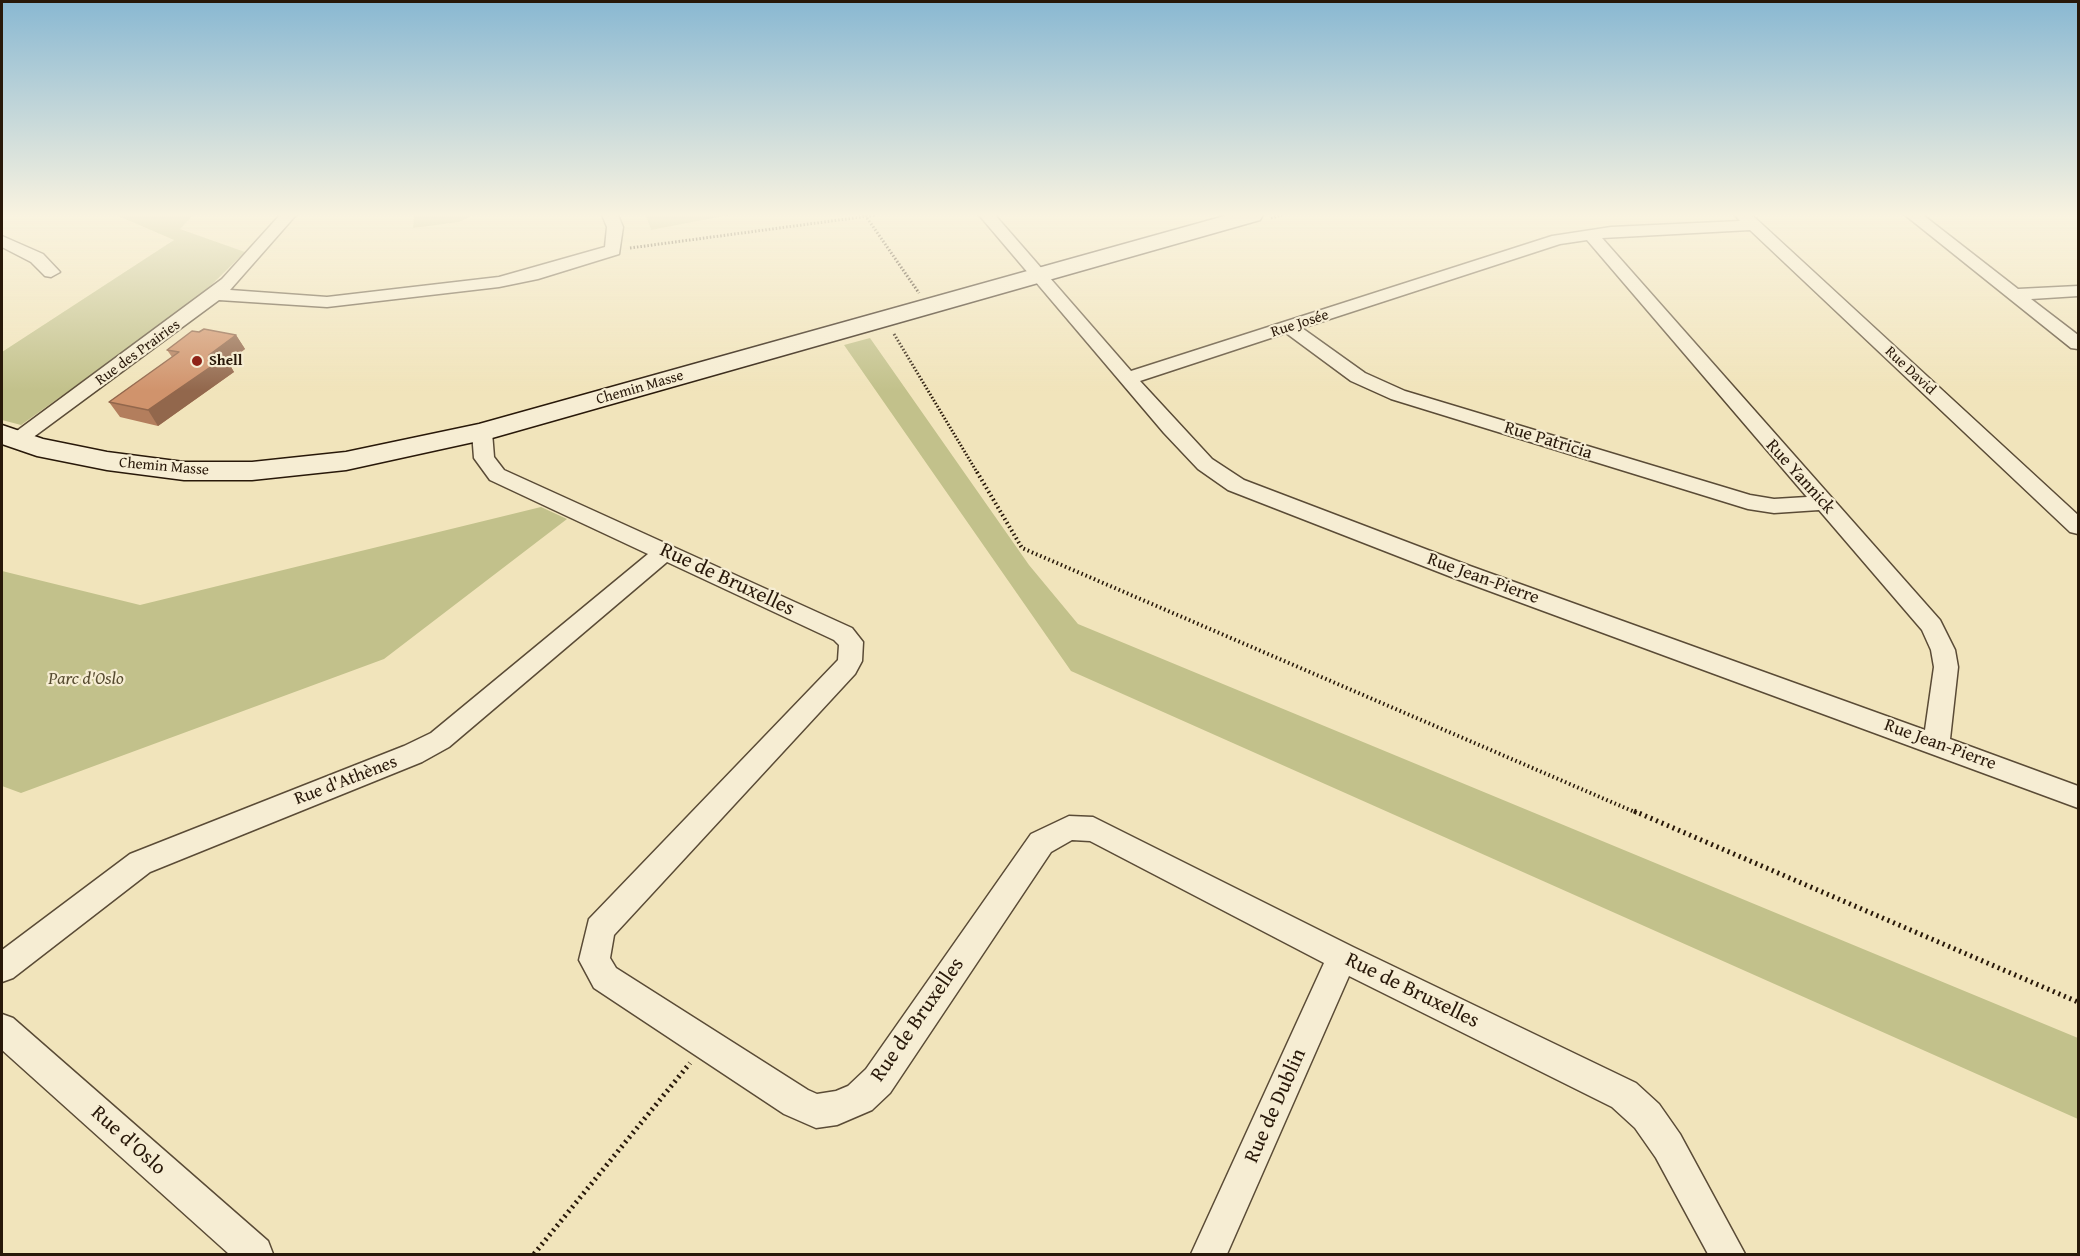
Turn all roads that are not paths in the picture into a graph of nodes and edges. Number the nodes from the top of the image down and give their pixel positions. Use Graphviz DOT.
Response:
graph roads {
  1 [pos="234,274"];
  2 [pos="536,274"];
  3 [pos="1039,274"];
  4 [pos="1451,274"];
  5 [pos="1624,274"];
  6 [pos="1807,274"];
  7 [pos="1989,274"];
  8 [pos="2079,291"];
  9 [pos="215,294"];
  10 [pos="2015,294"];
  11 [pos="1289,327"];
  12 [pos="2079,344"];
  13 [pos="1128,378"];
  14 [pos="482,432"];
  15 [pos="7,442"];
  16 [pos="1823,503"];
  17 [pos="2079,527"];
  18 [pos="665,552"];
  19 [pos="1936,744"];
  20 [pos="2079,797"];
  21 [pos="1342,957"];
  22 [pos="2,968"];
  23 [pos="2,1029"];
  24 [pos="255,1254"];
  25 [pos="1209,1254"];
  26 [pos="1727,1254"];
  1 -- 9 [label="street, Rue des Prairies"];
  2 -- 9 [label="street"];
  3 -- 13 [label="street, Rue Jean-Pierre"];
  3 -- 14 [label="street, Chemin Masse"];
  4 -- 11 [label="street, Rue Josée"];
  5 -- 16 [label="street, Rue Yannick"];
  6 -- 17 [label="street, Rue David"];
  7 -- 10 [label="street"];
  8 -- 10 [label="street"];
  9 -- 15 [label="street, Rue des Prairies"];
  10 -- 12 [label="street"];
  11 -- 13 [label="street, Rue Josée"];
  11 -- 16 [label="street, Rue Patricia"];
  13 -- 19 [label="street, Rue Jean-Pierre"];
  14 -- 15 [label="street, Chemin Masse"];
  14 -- 18 [label="street, Rue de Bruxelles"];
  16 -- 19 [label="street, Rue Yannick"];
  18 -- 21 [label="street, Rue de Bruxelles"];
  18 -- 22 [label="street, Rue d'Athènes"];
  19 -- 20 [label="street, Rue Jean-Pierre"];
  21 -- 25 [label="street, Rue de Dublin"];
  21 -- 26 [label="street, Rue de Bruxelles"];
  23 -- 24 [label="street, Rue d'Oslo"];
}
